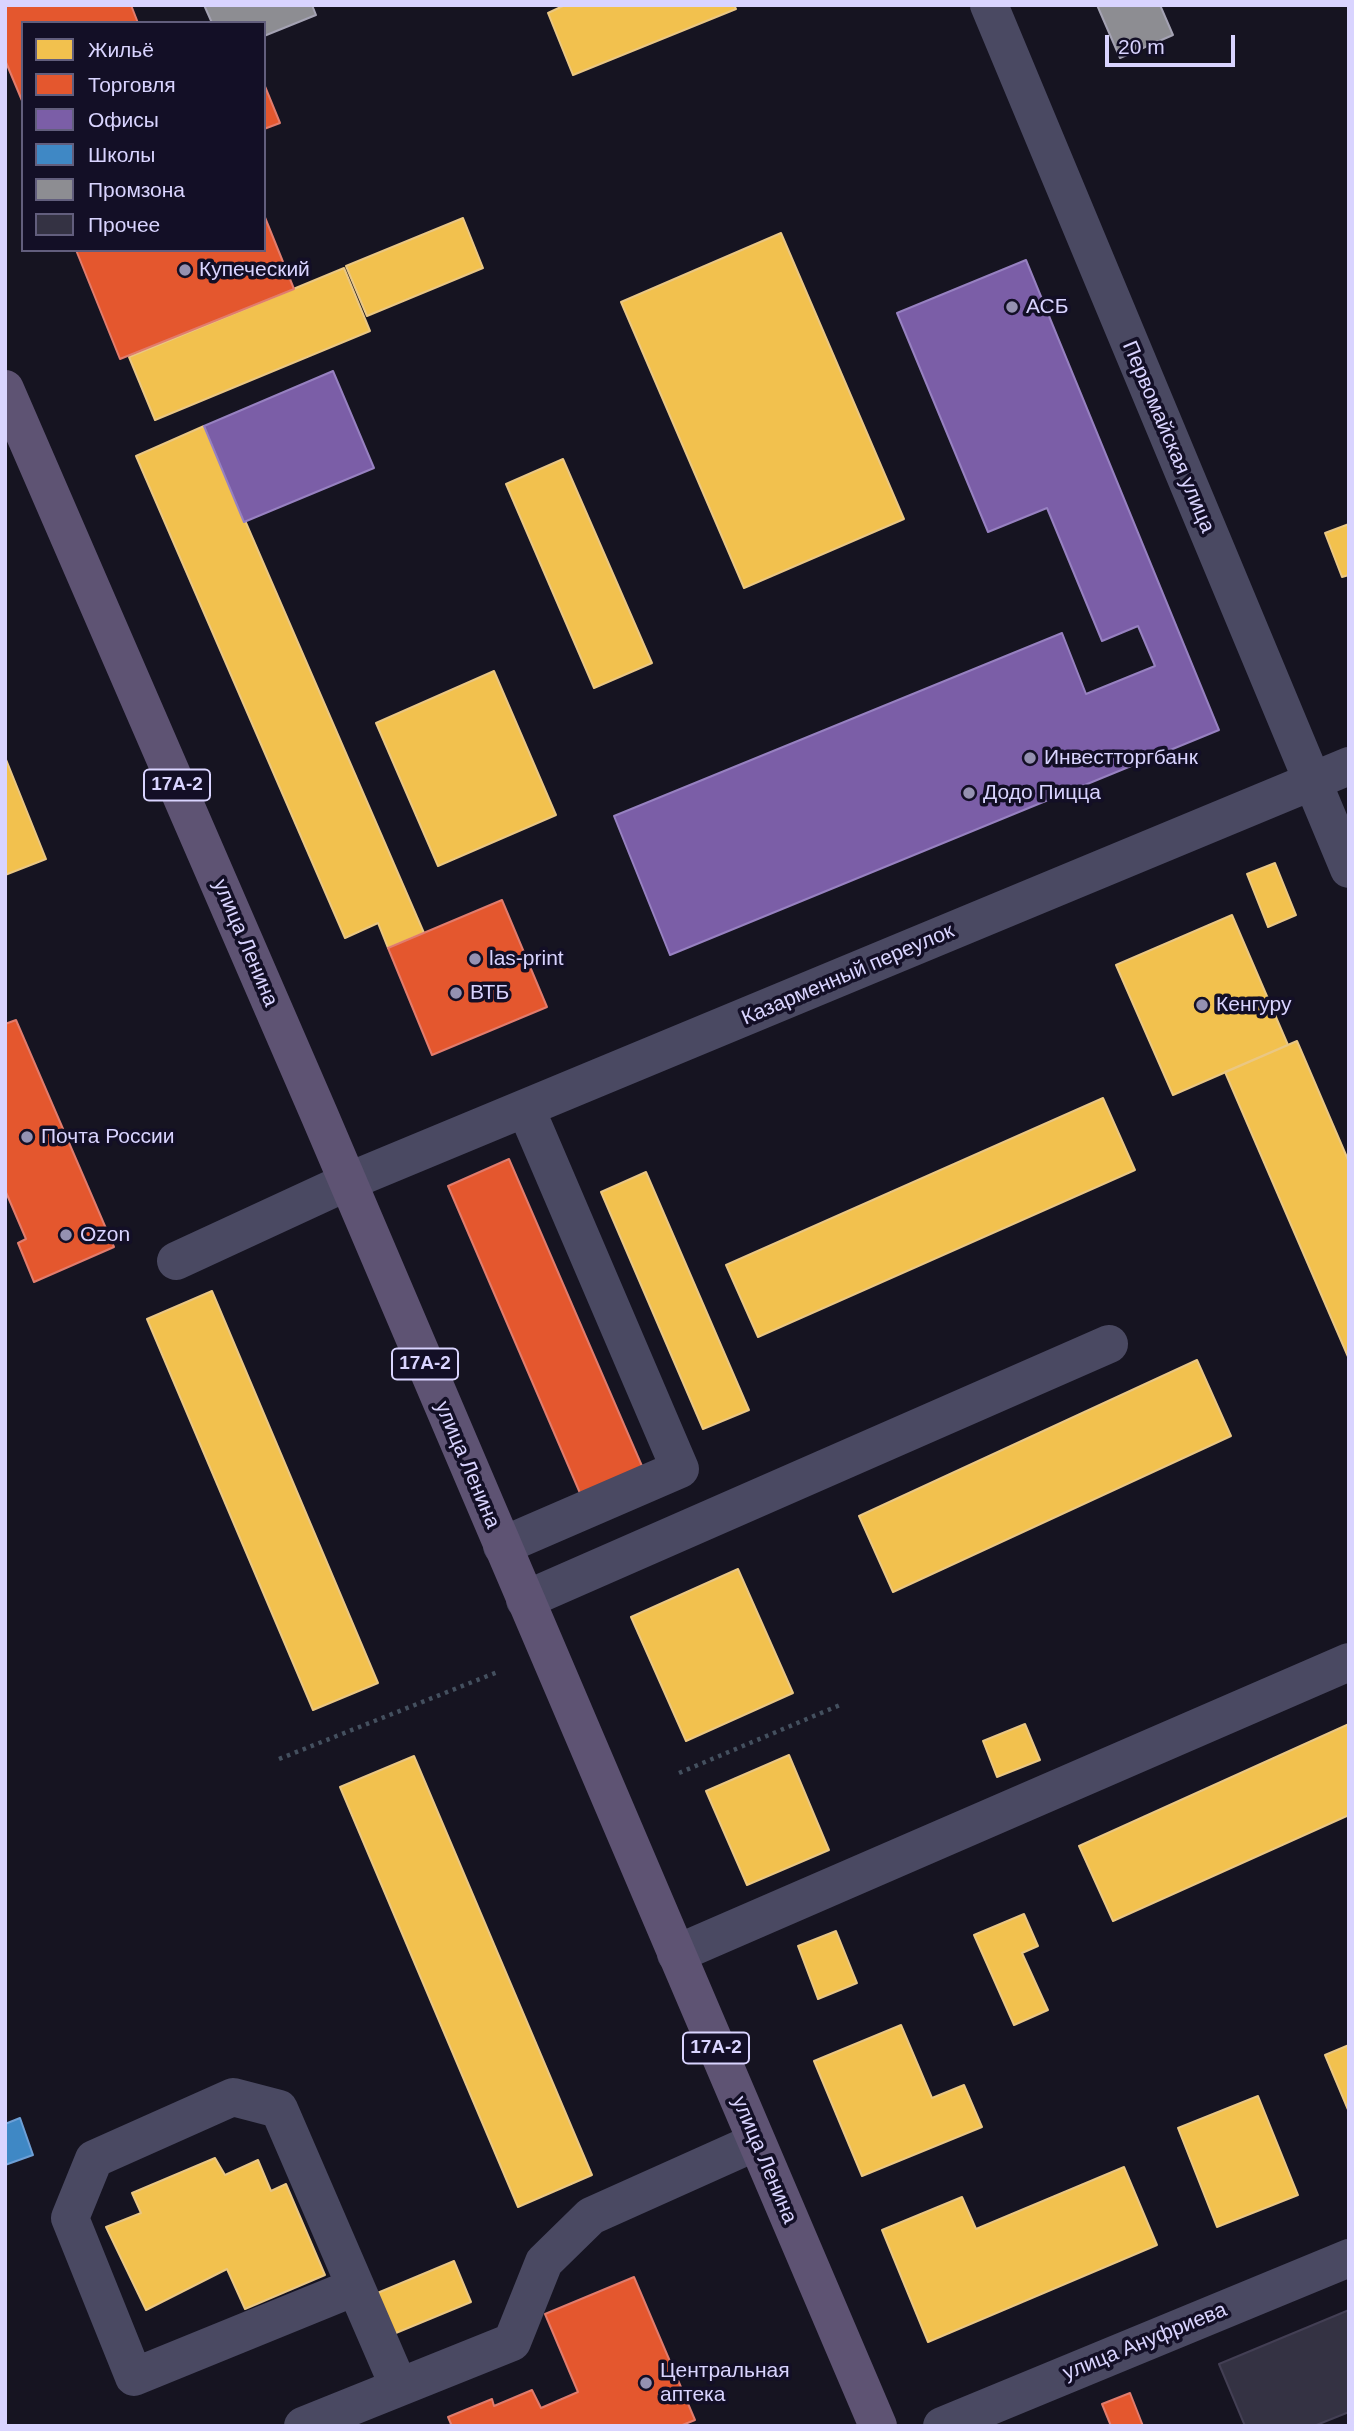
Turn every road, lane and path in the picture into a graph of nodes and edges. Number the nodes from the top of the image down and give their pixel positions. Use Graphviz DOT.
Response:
graph roads {
  1 [pos="989,5"];
  2 [pos="5,389"];
  3 [pos="1349,766"];
  4 [pos="1312,782"];
  5 [pos="1349,869"];
  6 [pos="526,1109"];
  7 [pos="347,1182"];
  8 [pos="176,1261"];
  9 [pos="1109,1343"];
  10 [pos="502,1546"];
  11 [pos="525,1600"];
  12 [pos="1349,1662"];
  13 [pos="500,1671"];
  14 [pos="840,1704"];
  15 [pos="279,1759"];
  16 [pos="679,1773"];
  17 [pos="676,1954"];
  18 [pos="756,2142"];
  19 [pos="1349,2258"];
  20 [pos="355,2287"];
  21 [pos="399,2387"];
  22 [pos="303,2426"];
  23 [pos="878,2426"];
  24 [pos="942,2426"];
  1 -- 4 [label="street, Первомайская улица"];
  2 -- 7 [label="main road, улица Ленина / 17А-2"];
  3 -- 4 [label="street, Казарменный переулок"];
  4 -- 5 [label="street, Первомайская улица"];
  4 -- 6 [label="street, Казарменный переулок"];
  6 -- 7 [label="street, Казарменный переулок"];
  6 -- 10 [label="street"];
  7 -- 8 [label="street, Казарменный переулок"];
  7 -- 10 [label="main road, улица Ленина / 17А-2"];
  9 -- 11 [label="street"];
  10 -- 11 [label="main road, улица Ленина / 17А-2"];
  11 -- 17 [label="main road, улица Ленина / 17А-2"];
  12 -- 17 [label="street"];
  13 -- 15 [label="path"];
  14 -- 16 [label="path"];
  17 -- 18 [label="main road, улица Ленина / 17А-2"];
  18 -- 21 [label="street"];
  18 -- 23 [label="main road, улица Ленина / 17А-2"];
  19 -- 24 [label="street, улица Ануфриева"];
  20 -- 20 [label="street"];
  20 -- 21 [label="street"];
  21 -- 22 [label="street"];
}
